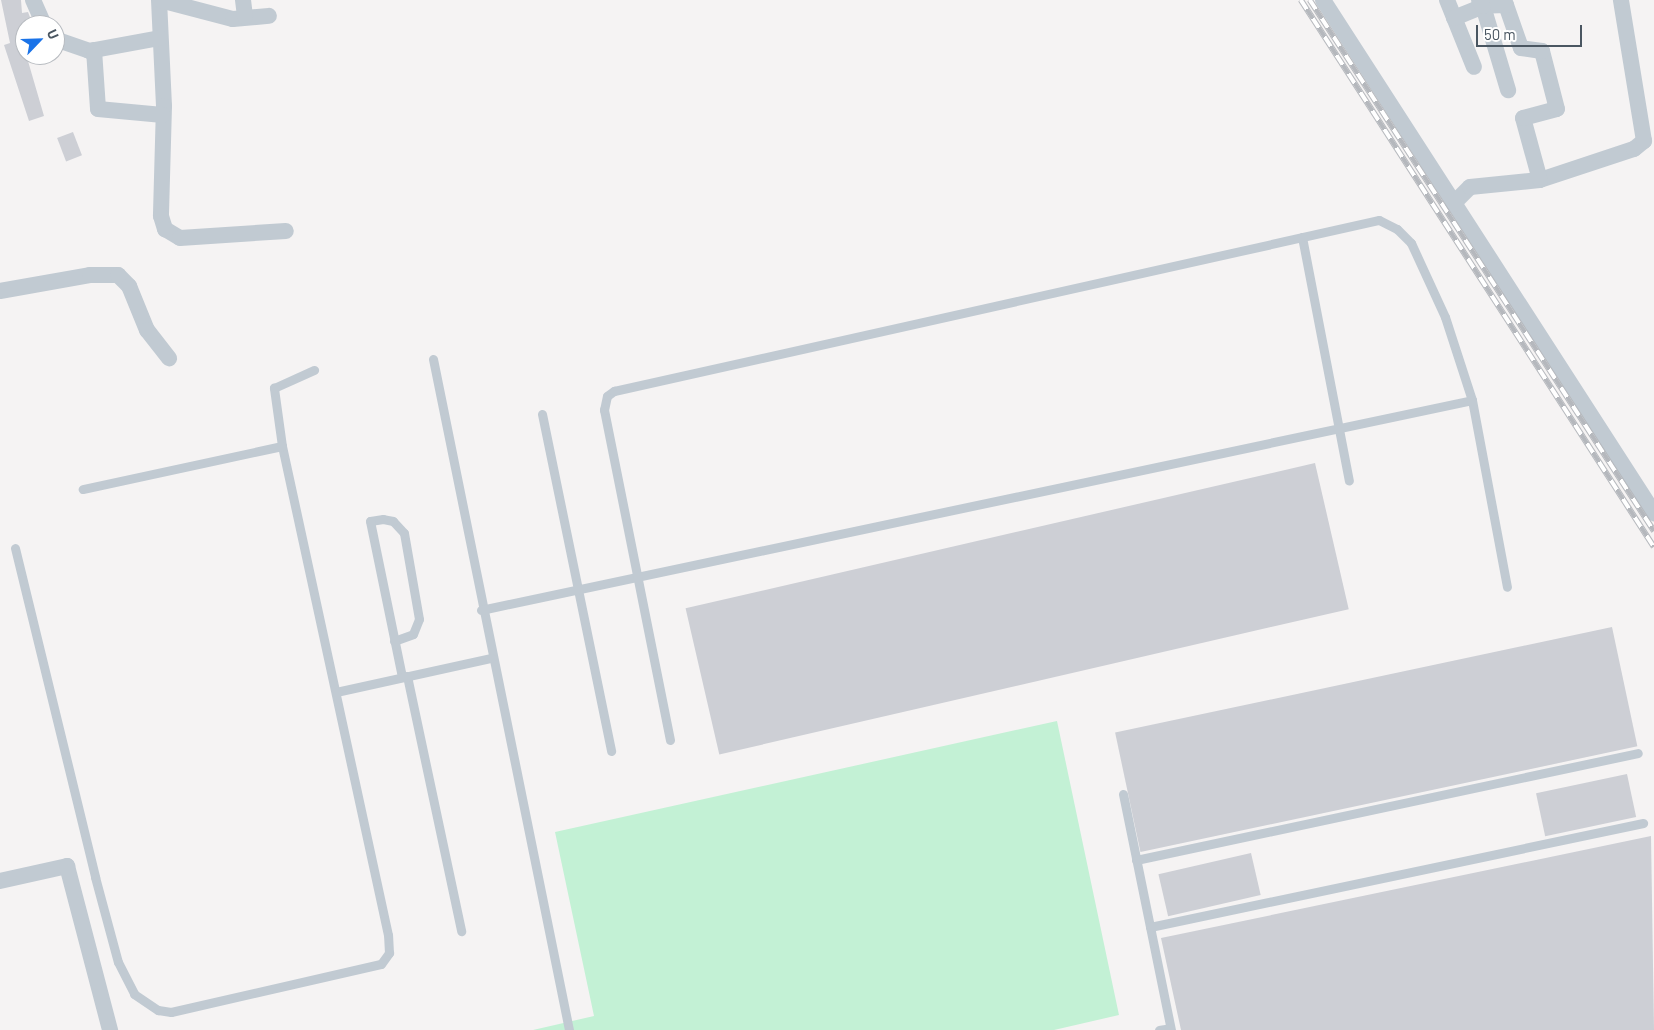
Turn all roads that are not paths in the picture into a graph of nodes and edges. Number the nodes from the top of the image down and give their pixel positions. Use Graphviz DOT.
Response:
graph roads {
  1 [pos="33,0"];
  2 [pos="159,0"];
  3 [pos="243,0"];
  4 [pos="1323,0"];
  5 [pos="1447,0"];
  6 [pos="1622,0"];
  7 [pos="1481,3"];
  8 [pos="40,15"];
  9 [pos="269,16"];
  10 [pos="244,18"];
  11 [pos="1454,18"];
  12 [pos="160,38"];
  13 [pos="65,45"];
  14 [pos="94,50"];
  15 [pos="1474,67"];
  16 [pos="1508,90"];
  17 [pos="163,115"];
  18 [pos="1540,180"];
  19 [pos="1453,204"];
  20 [pos="286,231"];
  21 [pos="1302,237"];
  22 [pos="0,291"];
  23 [pos="169,358"];
  24 [pos="433,359"];
  25 [pos="314,370"];
  26 [pos="1472,400"];
  27 [pos="542,414"];
  28 [pos="1337,426"];
  29 [pos="282,446"];
  30 [pos="1349,481"];
  31 [pos="83,489"];
  32 [pos="1654,513"];
  33 [pos="15,548"];
  34 [pos="638,576"];
  35 [pos="1507,587"];
  36 [pos="577,588"];
  37 [pos="481,610"];
  38 [pos="394,641"];
  39 [pos="491,658"];
  40 [pos="404,677"];
  41 [pos="336,692"];
  42 [pos="670,740"];
  43 [pos="611,751"];
  44 [pos="1638,753"];
  45 [pos="1123,794"];
  46 [pos="1642,823"];
  47 [pos="1136,860"];
  48 [pos="0,881"];
  49 [pos="1150,927"];
  50 [pos="461,931"];
  51 [pos="1171,1029"];
  52 [pos="110,1030"];
  53 [pos="570,1030"];
  54 [pos="1159,1030"];
  1 -- 8 [label="street"];
  2 -- 10 [label="street"];
  2 -- 12 [label="street"];
  3 -- 10 [label="street"];
  4 -- 19 [label="street"];
  5 -- 11 [label="street"];
  6 -- 18 [label="street"];
  7 -- 11 [label="street"];
  7 -- 16 [label="street"];
  7 -- 18 [label="street"];
  9 -- 10 [label="street"];
  11 -- 15 [label="street"];
  12 -- 14 [label="street"];
  12 -- 17 [label="street"];
  13 -- 14 [label="street"];
  14 -- 17 [label="street"];
  17 -- 20 [label="street"];
  18 -- 19 [label="street"];
  19 -- 32 [label="street"];
  21 -- 26 [label="lane"];
  21 -- 28 [label="lane"];
  21 -- 34 [label="lane"];
  22 -- 23 [label="street"];
  24 -- 37 [label="lane"];
  25 -- 29 [label="lane"];
  26 -- 28 [label="lane"];
  26 -- 35 [label="lane"];
  27 -- 36 [label="lane"];
  28 -- 30 [label="lane"];
  28 -- 34 [label="lane"];
  29 -- 31 [label="lane"];
  29 -- 41 [label="lane"];
  33 -- 41 [label="lane"];
  34 -- 36 [label="lane"];
  34 -- 42 [label="lane"];
  36 -- 37 [label="lane"];
  36 -- 43 [label="lane"];
  37 -- 39 [label="lane"];
  38 -- 38 [label="lane"];
  38 -- 40 [label="lane"];
  39 -- 40 [label="lane"];
  39 -- 53 [label="lane"];
  40 -- 41 [label="lane"];
  40 -- 50 [label="lane"];
  44 -- 47 [label="lane"];
  45 -- 47 [label="lane"];
  46 -- 49 [label="lane"];
  47 -- 49 [label="lane"];
  48 -- 52 [label="street"];
  49 -- 51 [label="lane"];
  51 -- 54 [label="lane"];
}
